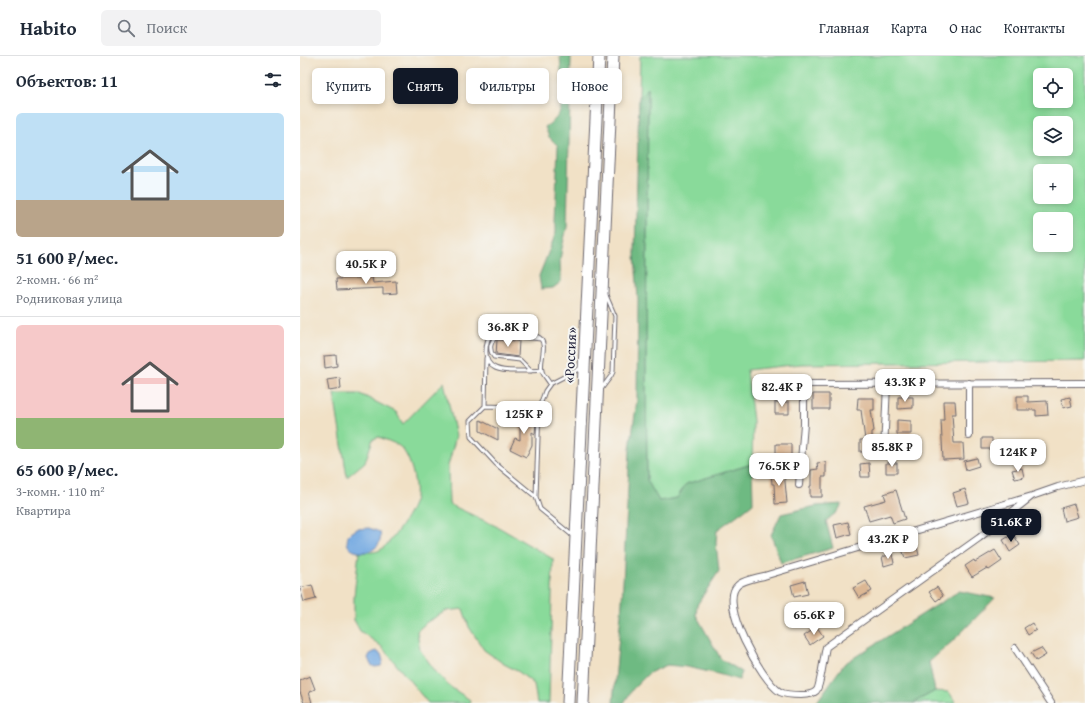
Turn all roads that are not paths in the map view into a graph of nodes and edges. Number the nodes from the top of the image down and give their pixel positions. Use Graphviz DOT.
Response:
graph roads {
  1 [pos="613,56"];
  2 [pos="598,57"];
  3 [pos="541,339"];
  4 [pos="486,357"];
  5 [pos="584,366"];
  6 [pos="531,370"];
  7 [pos="542,370"];
  8 [pos="969,383"];
  9 [pos="1085,383"];
  10 [pos="550,384"];
  11 [pos="887,384"];
  12 [pos="485,406"];
  13 [pos="539,408"];
  14 [pos="969,436"];
  15 [pos="884,451"];
  16 [pos="1085,480"];
  17 [pos="799,485"];
  18 [pos="1032,496"];
  19 [pos="536,498"];
  20 [pos="576,539"];
  21 [pos="1015,648"];
  22 [pos="568,703"];
  23 [pos="583,703"];
  24 [pos="1051,703"];
  1 -- 23 [label="highway, «Россия»"];
  2 -- 5 [label="highway, «Россия»"];
  3 -- 4 [label="lane"];
  3 -- 6 [label="lane"];
  3 -- 7 [label="lane"];
  4 -- 6 [label="lane"];
  4 -- 12 [label="lane"];
  5 -- 10 [label="lane"];
  5 -- 20 [label="highway, «Россия»"];
  6 -- 7 [label="lane"];
  7 -- 10 [label="lane"];
  8 -- 9 [label="street"];
  8 -- 11 [label="street"];
  8 -- 14 [label="street"];
  10 -- 13 [label="lane"];
  11 -- 15 [label="street"];
  11 -- 17 [label="street"];
  12 -- 13 [label="lane"];
  12 -- 19 [label="lane"];
  13 -- 19 [label="lane"];
  16 -- 18 [label="street"];
  18 -- 18 [label="street"];
  19 -- 20 [label="lane"];
  20 -- 22 [label="highway, «Россия»"];
  21 -- 24 [label="street"];
}
